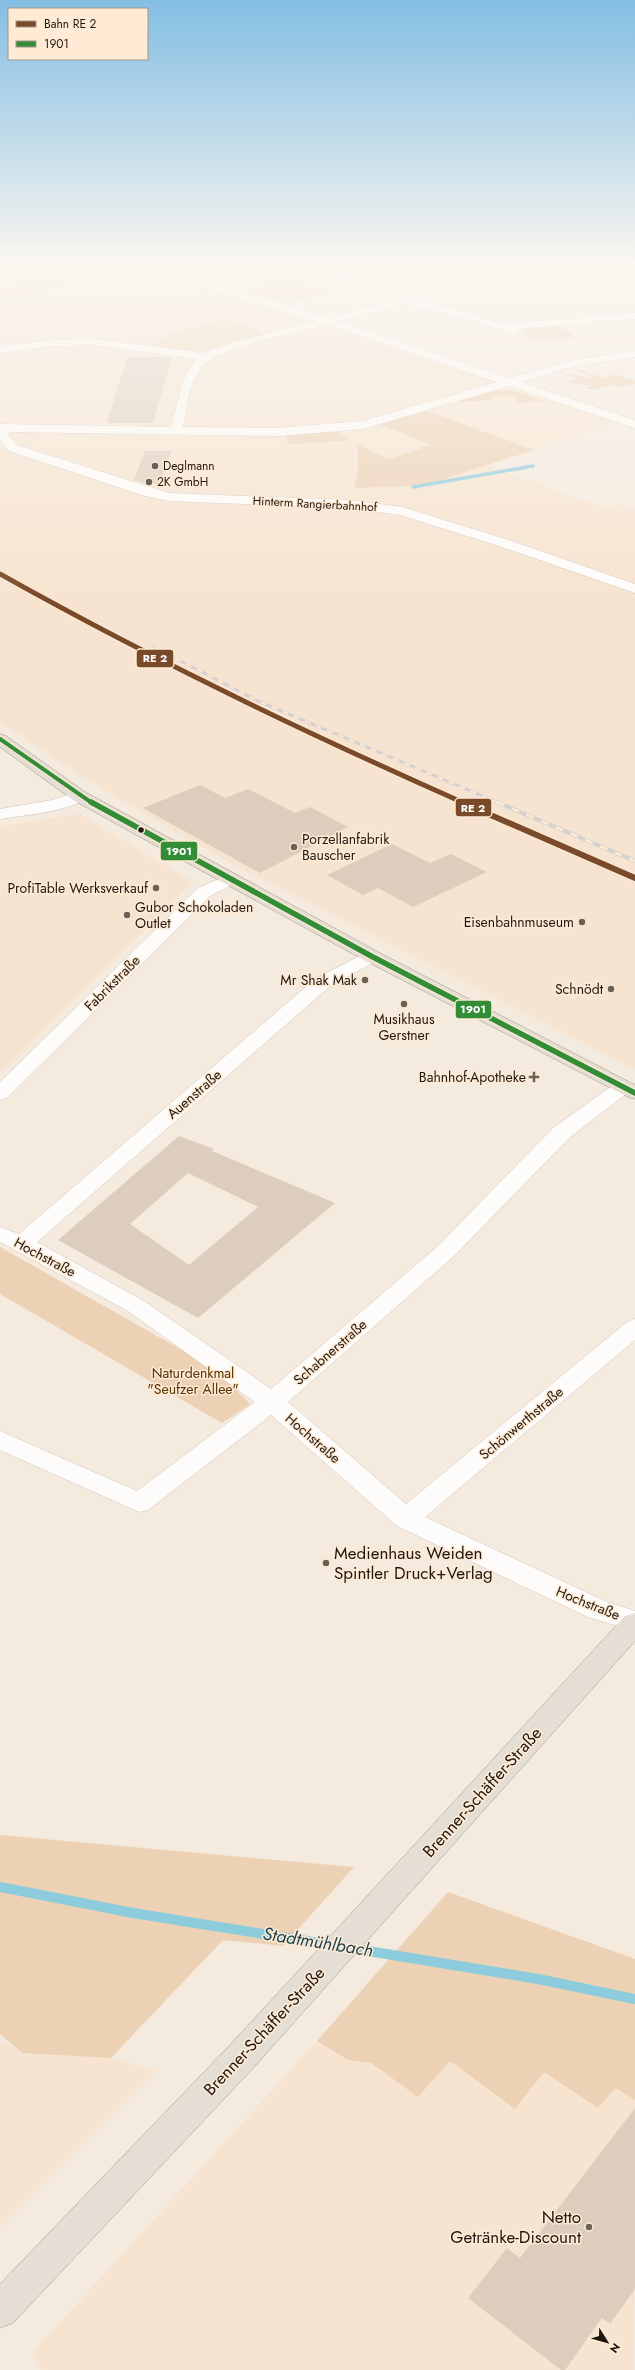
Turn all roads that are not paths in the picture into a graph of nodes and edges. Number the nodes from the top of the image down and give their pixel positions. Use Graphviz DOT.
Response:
graph roads {
  1 [pos="191,376"];
  2 [pos="495,376"];
  3 [pos="531,376"];
  4 [pos="512,381"];
  5 [pos="633,423"];
  6 [pos="2,429"];
  7 [pos="176,430"];
  8 [pos="635,589"];
  9 [pos="0,739"];
  10 [pos="79,796"];
  11 [pos="0,814"];
  12 [pos="230,879"];
  13 [pos="371,956"];
  14 [pos="629,1090"];
  15 [pos="0,1094"];
  16 [pos="11,1238"];
  17 [pos="630,1340"];
  18 [pos="272,1402"];
  19 [pos="0,1440"];
  20 [pos="406,1519"];
  21 [pos="635,1622"];
  22 [pos="0,2310"];
  1 -- 7 [label="street"];
  2 -- 4 [label="street"];
  3 -- 4 [label="street"];
  4 -- 5 [label="street"];
  4 -- 7 [label="street"];
  6 -- 7 [label="street"];
  6 -- 8 [label="street, Hinterm Rangierbahnhof"];
  9 -- 10 [label="main road"];
  10 -- 11 [label="street"];
  10 -- 12 [label="main road"];
  12 -- 13 [label="main road"];
  12 -- 15 [label="street, Fabrikstraße"];
  13 -- 14 [label="main road"];
  13 -- 16 [label="street, Auenstraße"];
  14 -- 18 [label="street, Schabnerstraße"];
  16 -- 18 [label="street, Hochstraße"];
  17 -- 20 [label="street, Schönwerthstraße"];
  18 -- 19 [label="street, Schabnerstraße"];
  18 -- 20 [label="street, Hochstraße"];
  20 -- 21 [label="street, Hochstraße"];
  21 -- 22 [label="main road, Brenner-Schäffer-Straße"];
}
